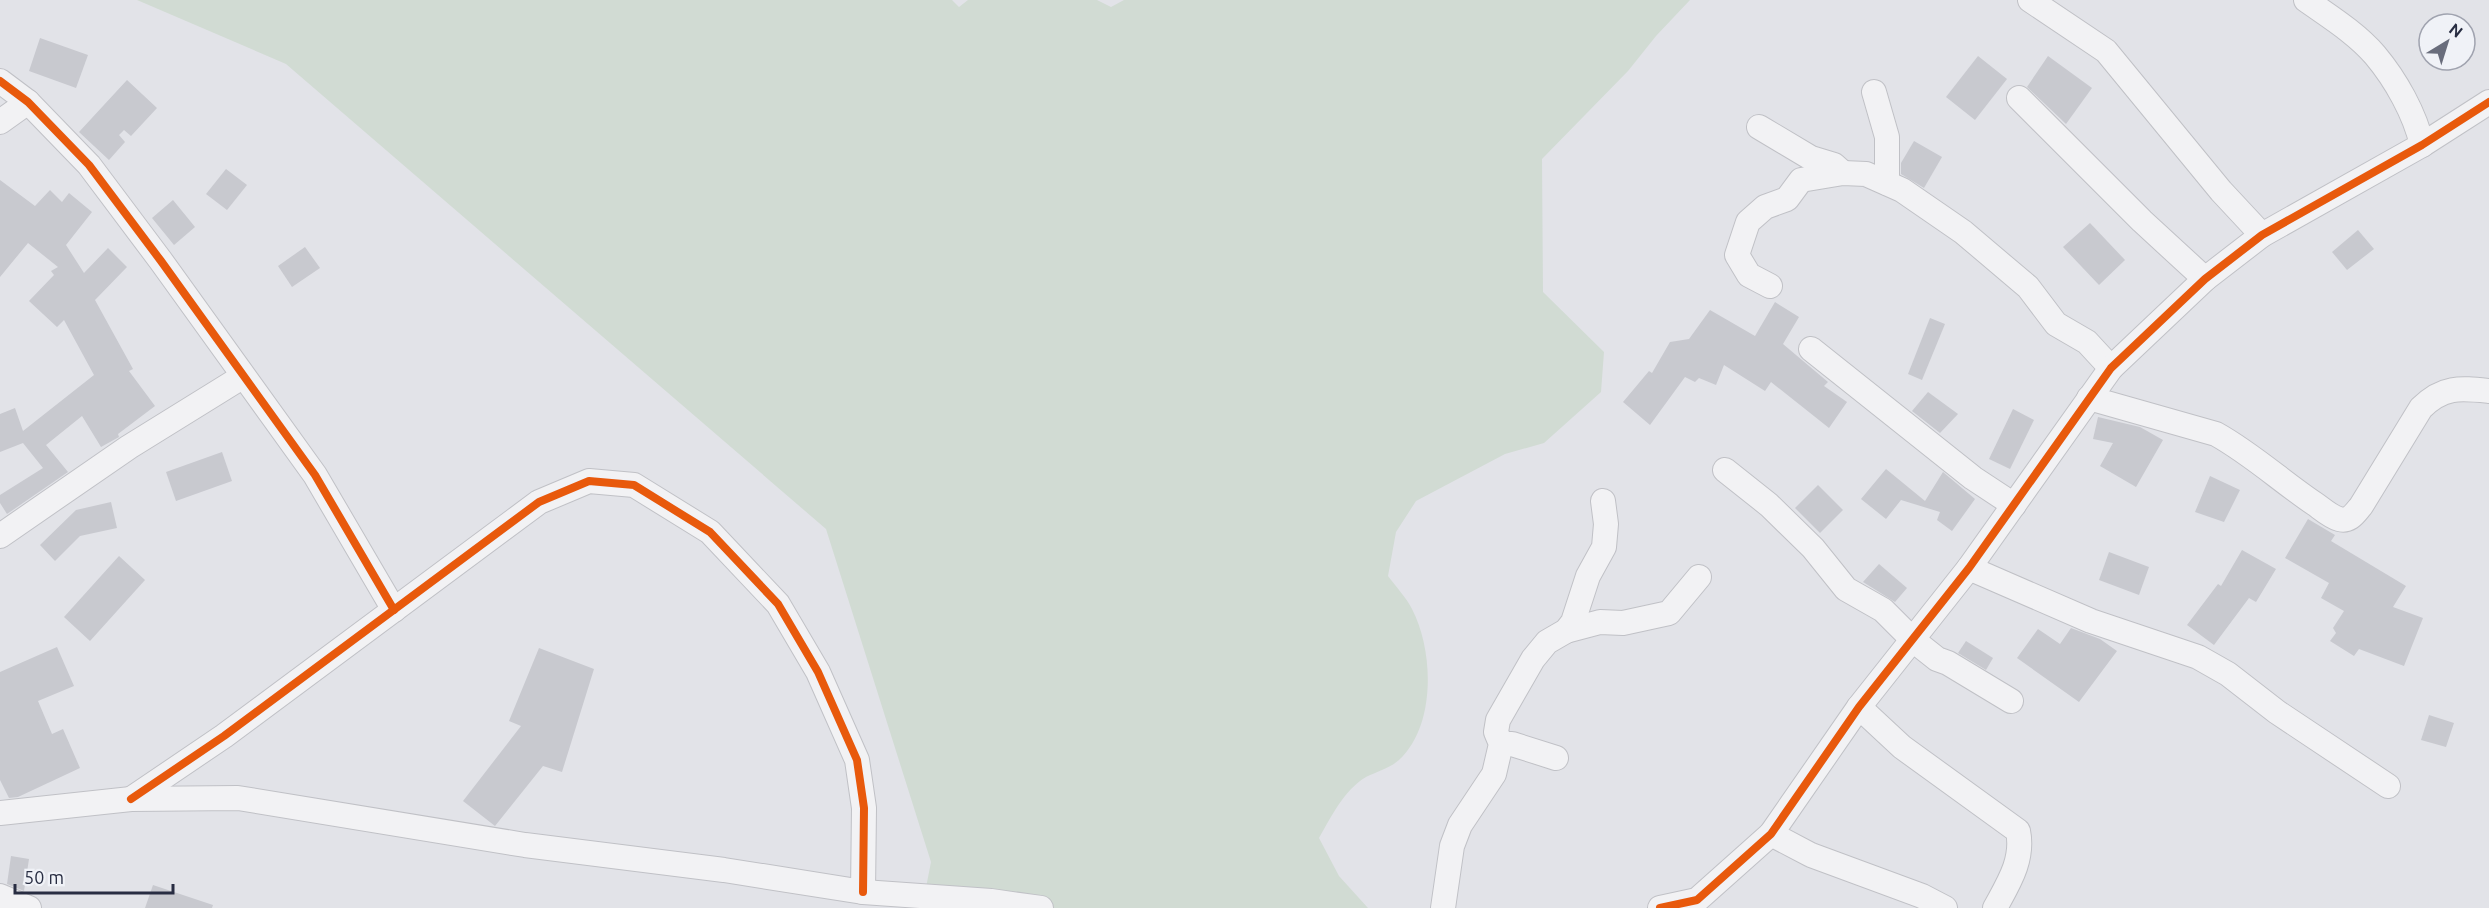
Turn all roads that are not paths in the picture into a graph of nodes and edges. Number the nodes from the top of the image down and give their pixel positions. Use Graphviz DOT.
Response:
graph roads {
  1 [pos="2306,0"];
  2 [pos="2041,4"];
  3 [pos="0,81"];
  4 [pos="1874,92"];
  5 [pos="2019,98"];
  6 [pos="28,102"];
  7 [pos="2489,102"];
  8 [pos="0,122"];
  9 [pos="1759,127"];
  10 [pos="2422,145"];
  11 [pos="1843,174"];
  12 [pos="1887,183"];
  13 [pos="2262,235"];
  14 [pos="2205,279"];
  15 [pos="1770,285"];
  16 [pos="1811,349"];
  17 [pos="2111,369"];
  18 [pos="242,377"];
  19 [pos="2489,390"];
  20 [pos="2089,398"];
  21 [pos="1725,470"];
  22 [pos="1603,501"];
  23 [pos="2014,505"];
  24 [pos="0,536"];
  25 [pos="1969,568"];
  26 [pos="1699,577"];
  27 [pos="394,610"];
  28 [pos="1566,631"];
  29 [pos="1913,640"];
  30 [pos="2011,701"];
  31 [pos="1859,707"];
  32 [pos="1501,744"];
  33 [pos="1556,758"];
  34 [pos="2388,786"];
  35 [pos="131,799"];
  36 [pos="0,813"];
  37 [pos="1771,834"];
  38 [pos="863,892"];
  39 [pos="0,896"];
  40 [pos="29,908"];
  41 [pos="1041,908"];
  42 [pos="1443,908"];
  43 [pos="1660,908"];
  44 [pos="1945,908"];
  45 [pos="1995,908"];
  1 -- 10 [label="street"];
  2 -- 13 [label="street"];
  3 -- 6 [label="street"];
  4 -- 12 [label="street"];
  5 -- 14 [label="street"];
  6 -- 8 [label="street"];
  6 -- 18 [label="street"];
  7 -- 10 [label="street"];
  9 -- 11 [label="street"];
  10 -- 13 [label="street"];
  11 -- 12 [label="street"];
  11 -- 15 [label="street"];
  12 -- 17 [label="street"];
  13 -- 14 [label="street"];
  14 -- 17 [label="street"];
  16 -- 23 [label="street"];
  17 -- 20 [label="street"];
  18 -- 24 [label="street"];
  18 -- 27 [label="street"];
  19 -- 20 [label="street"];
  20 -- 23 [label="street"];
  21 -- 29 [label="street"];
  22 -- 28 [label="street"];
  23 -- 25 [label="street"];
  25 -- 29 [label="street"];
  25 -- 34 [label="street"];
  26 -- 28 [label="street"];
  27 -- 35 [label="street"];
  27 -- 38 [label="street"];
  28 -- 32 [label="street"];
  29 -- 30 [label="street"];
  29 -- 31 [label="street"];
  31 -- 37 [label="street"];
  31 -- 45 [label="street"];
  32 -- 33 [label="street"];
  32 -- 42 [label="street"];
  35 -- 36 [label="street"];
  35 -- 38 [label="street"];
  37 -- 43 [label="street"];
  37 -- 44 [label="street"];
  38 -- 41 [label="street"];
  39 -- 40 [label="street"];
}
